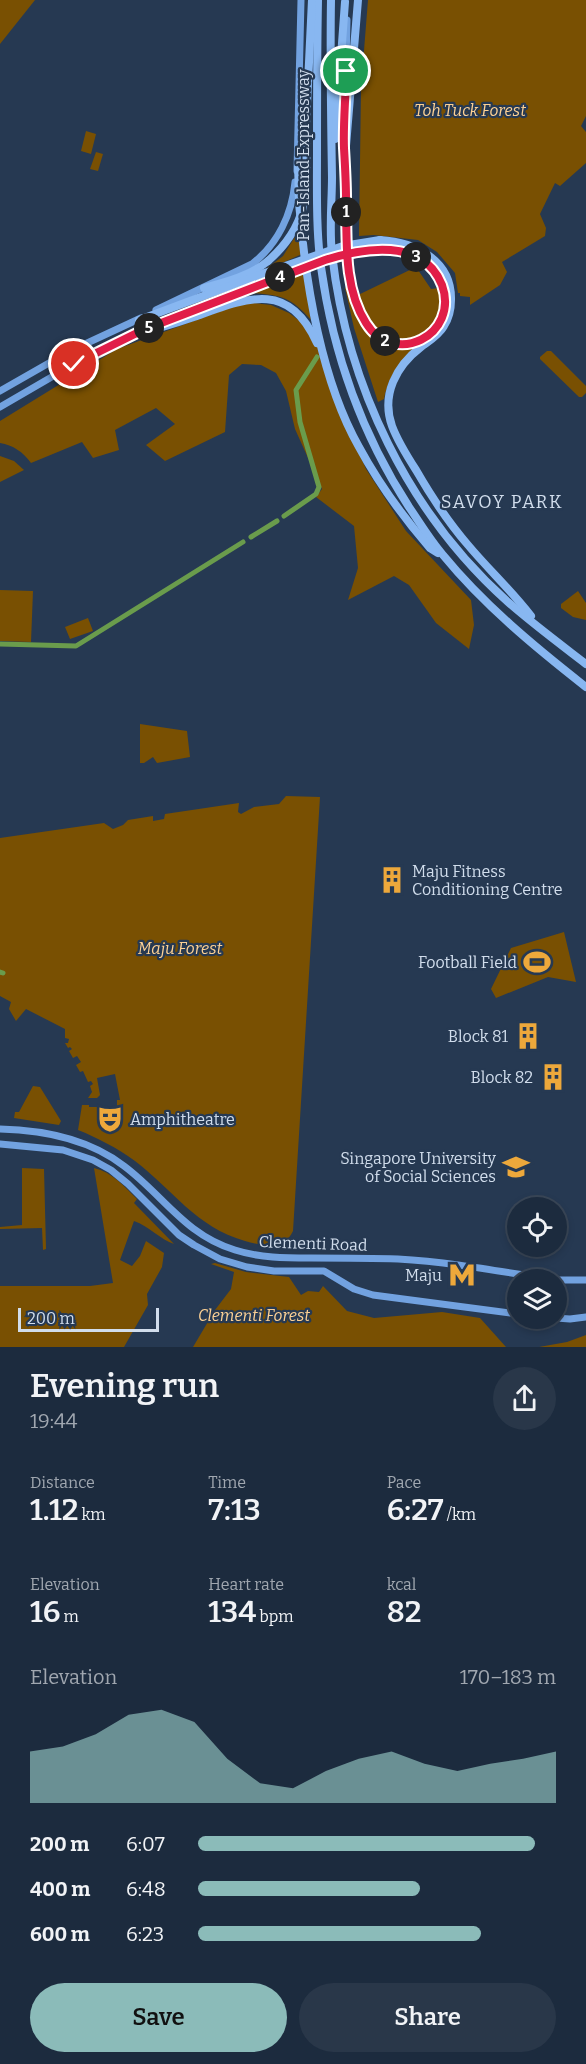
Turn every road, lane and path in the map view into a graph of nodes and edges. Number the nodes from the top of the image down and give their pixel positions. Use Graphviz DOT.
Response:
graph roads {
  1 [pos="302,0"];
  2 [pos="312,0"];
  3 [pos="318,0"];
  4 [pos="331,0"];
  5 [pos="358,0"];
  6 [pos="345,1"];
  7 [pos="345,158"];
  8 [pos="298,167"];
  9 [pos="332,176"];
  10 [pos="380,244"];
  11 [pos="266,277"];
  12 [pos="204,288"];
  13 [pos="139,320"];
  14 [pos="135,335"];
  15 [pos="324,357"];
  16 [pos="0,391"];
  17 [pos="0,406"];
  18 [pos="442,554"];
  19 [pos="540,627"];
  20 [pos="586,664"];
  21 [pos="586,687"];
  22 [pos="0,1129"];
  23 [pos="0,1144"];
  24 [pos="325,1258"];
  25 [pos="324,1271"];
  26 [pos="507,1273"];
  27 [pos="567,1280"];
  28 [pos="586,1280"];
  29 [pos="507,1313"];
  30 [pos="586,1317"];
  31 [pos="567,1320"];
  1 -- 8 [label="main road"];
  2 -- 12 [label="highway, bridge"];
  3 -- 18 [label="highway, Pan-Island Expressway"];
  4 -- 9 [label="highway, Pan-Island Expressway"];
  5 -- 7 [label="highway"];
  6 -- 7 [label="main road"];
  6 -- 9 [label="highway"];
  7 -- 10 [label="main road"];
  8 -- 12 [label="main road"];
  8 -- 15 [label="highway"];
  9 -- 19 [label="highway, Pan-Island Expressway"];
  10 -- 11 [label="highway, bridge"];
  10 -- 19 [label="highway"];
  11 -- 13 [label="highway"];
  11 -- 14 [label="main road"];
  12 -- 13 [label="main road"];
  13 -- 16 [label="main road"];
  14 -- 15 [label="highway"];
  14 -- 17 [label="main road"];
  15 -- 18 [label="highway"];
  18 -- 21 [label="highway, Pan-Island Expressway"];
  19 -- 20 [label="highway, Pan-Island Expressway"];
  22 -- 24 [label="main road, Clementi Road"];
  23 -- 25 [label="main road, Clementi Road"];
  24 -- 25 [label="main road"];
  24 -- 26 [label="main road, Clementi Road"];
  25 -- 29 [label="main road, Clementi Road"];
  27 -- 28 [label="main road, Clementi Road"];
  30 -- 31 [label="main road"];
}
